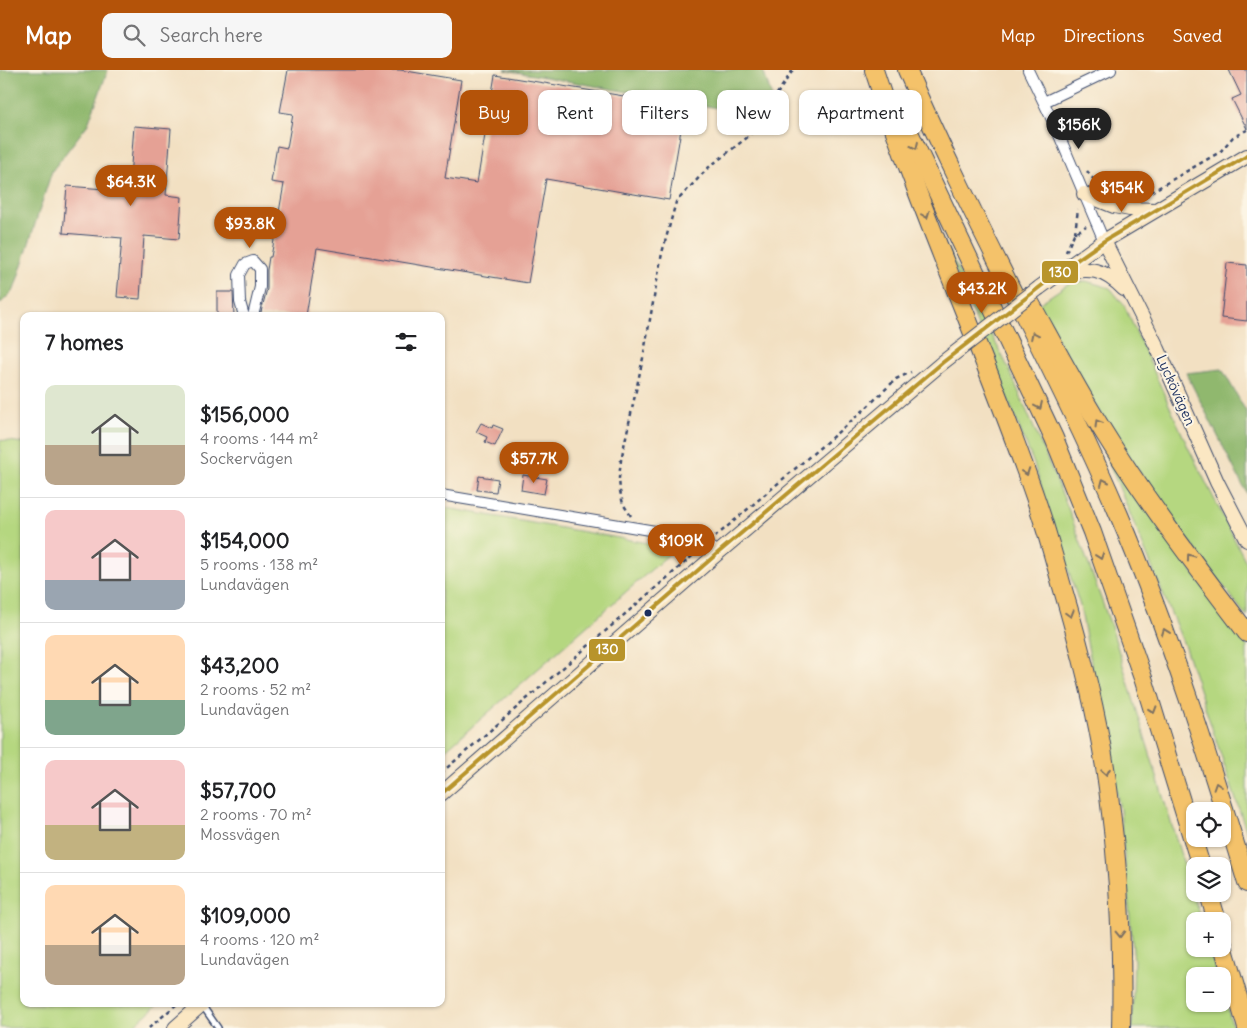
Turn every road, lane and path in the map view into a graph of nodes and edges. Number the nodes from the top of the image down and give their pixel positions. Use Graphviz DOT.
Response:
graph roads {
  1 [pos="793,70"];
  2 [pos="874,70"];
  3 [pos="880,70"];
  4 [pos="907,70"];
  5 [pos="1028,70"];
  6 [pos="1110,70"];
  7 [pos="1044,102"];
  8 [pos="936,136"];
  9 [pos="1247,156"];
  10 [pos="1086,169"];
  11 [pos="1099,186"];
  12 [pos="1084,194"];
  13 [pos="1156,210"];
  14 [pos="1104,241"];
  15 [pos="1054,276"];
  16 [pos="1138,310"];
  17 [pos="243,312"];
  18 [pos="255,312"];
  19 [pos="445,496"];
  20 [pos="647,530"];
  21 [pos="1247,540"];
  22 [pos="720,552"];
  23 [pos="1247,633"];
  24 [pos="445,791"];
  25 [pos="1197,857"];
  26 [pos="1247,883"];
  27 [pos="1226,957"];
  28 [pos="174,1007"];
  29 [pos="199,1007"];
  30 [pos="204,1007"];
  31 [pos="149,1028"];
  32 [pos="175,1028"];
  33 [pos="218,1028"];
  34 [pos="1121,1028"];
  35 [pos="1247,1028"];
  1 -- 20 [label="path"];
  2 -- 34 [label="highway, one-way"];
  3 -- 25 [label="highway, one-way"];
  4 -- 8 [label="highway"];
  5 -- 7 [label="street"];
  6 -- 7 [label="street"];
  7 -- 12 [label="street"];
  23 -- 8 [label="highway, one-way"];
  26 -- 8 [label="highway, one-way"];
  9 -- 13 [label="main road"];
  10 -- 11 [label="path"];
  12 -- 13 [label="main road"];
  12 -- 14 [label="street"];
  13 -- 14 [label="main road"];
  14 -- 15 [label="main road"];
  14 -- 16 [label="main road, Lyckövägen"];
  15 -- 16 [label="main road"];
  15 -- 22 [label="main road, bridge"];
  16 -- 21 [label="main road, Lyckövägen"];
  17 -- 18 [label="street"];
  19 -- 20 [label="street"];
  20 -- 22 [label="street"];
  22 -- 24 [label="main road"];
  27 -- 35 [label="highway"];
  28 -- 31 [label="path"];
  29 -- 32 [label="main road"];
  30 -- 33 [label="lane"];
}
